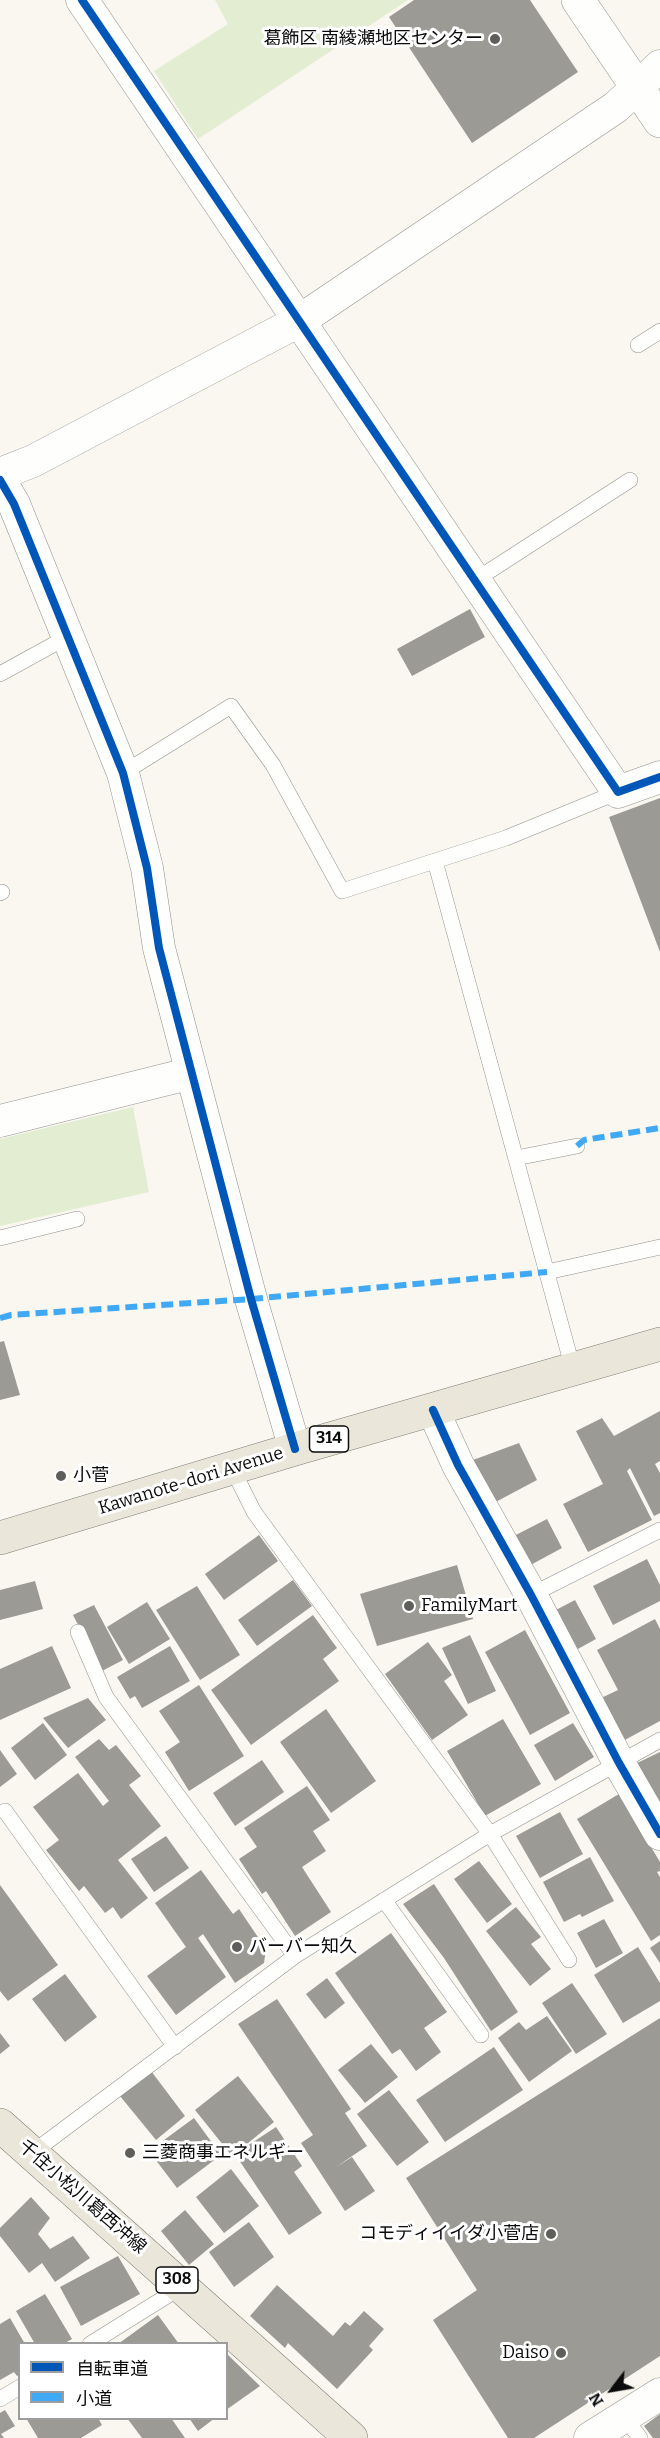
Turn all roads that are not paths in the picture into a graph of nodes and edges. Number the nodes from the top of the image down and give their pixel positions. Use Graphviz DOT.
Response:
graph roads {
  1 [pos="81,0"];
  2 [pos="578,0"];
  3 [pos="648,77"];
  4 [pos="660,121"];
  5 [pos="299,321"];
  6 [pos="660,331"];
  7 [pos="638,345"];
  8 [pos="0,474"];
  9 [pos="0,480"];
  10 [pos="630,480"];
  11 [pos="474,581"];
  12 [pos="69,636"];
  13 [pos="0,674"];
  14 [pos="123,773"];
  15 [pos="660,777"];
  16 [pos="618,792"];
  17 [pos="435,861"];
  18 [pos="192,1073"];
  19 [pos="0,1121"];
  20 [pos="577,1146"];
  21 [pos="516,1158"];
  22 [pos="77,1220"];
  23 [pos="0,1238"];
  24 [pos="660,1247"];
  25 [pos="547,1272"];
  26 [pos="660,1344"];
  27 [pos="573,1370"];
  28 [pos="433,1410"];
  29 [pos="295,1449"];
  30 [pos="232,1468"];
  31 [pos="660,1530"];
  32 [pos="0,1538"];
  33 [pos="531,1595"];
  34 [pos="78,1632"];
  35 [pos="660,1740"];
  36 [pos="619,1763"];
  37 [pos="5,1811"];
  38 [pos="490,1834"];
  39 [pos="660,1834"];
  40 [pos="384,1900"];
  41 [pos="295,1956"];
  42 [pos="569,1960"];
  43 [pos="481,2035"];
  44 [pos="175,2048"];
  45 [pos="0,2125"];
  46 [pos="32,2153"];
  47 [pos="183,2286"];
  48 [pos="92,2342"];
  49 [pos="18,2388"];
  50 [pos="660,2394"];
  51 [pos="0,2399"];
  52 [pos="632,2427"];
  53 [pos="351,2438"];
  54 [pos="590,2438"];
  1 -- 5 [label="street"];
  2 -- 3 [label="street"];
  3 -- 4 [label="street"];
  3 -- 5 [label="street"];
  5 -- 8 [label="street"];
  5 -- 11 [label="street"];
  6 -- 7 [label="lane"];
  9 -- 12 [label="street"];
  10 -- 11 [label="lane"];
  11 -- 16 [label="street"];
  12 -- 13 [label="lane"];
  12 -- 14 [label="street"];
  14 -- 17 [label="lane"];
  14 -- 18 [label="street"];
  15 -- 16 [label="street"];
  16 -- 17 [label="lane"];
  17 -- 21 [label="lane"];
  18 -- 19 [label="street"];
  18 -- 29 [label="street"];
  20 -- 21 [label="lane"];
  21 -- 25 [label="lane"];
  22 -- 23 [label="lane"];
  24 -- 25 [label="lane"];
  25 -- 27 [label="lane"];
  26 -- 27 [label="main road, Kawanote-dori Avenue / 314"];
  27 -- 28 [label="main road, Kawanote-dori Avenue / 314"];
  28 -- 29 [label="main road, Kawanote-dori Avenue / 314"];
  28 -- 33 [label="street"];
  29 -- 30 [label="main road, Kawanote-dori Avenue / 314"];
  30 -- 32 [label="main road, Kawanote-dori Avenue / 314"];
  30 -- 38 [label="lane"];
  31 -- 33 [label="lane"];
  33 -- 36 [label="street"];
  34 -- 41 [label="lane"];
  35 -- 36 [label="lane"];
  36 -- 38 [label="lane"];
  36 -- 39 [label="street"];
  37 -- 44 [label="lane"];
  38 -- 40 [label="lane"];
  38 -- 42 [label="lane"];
  40 -- 41 [label="lane"];
  40 -- 43 [label="lane"];
  41 -- 44 [label="lane"];
  44 -- 46 [label="lane"];
  45 -- 46 [label="main road, 千住小松川葛西沖線 / 308"];
  46 -- 47 [label="main road, 千住小松川葛西沖線 / 308"];
  47 -- 48 [label="lane"];
  47 -- 53 [label="main road, 千住小松川葛西沖線 / 308"];
  49 -- 51 [label="lane"];
  50 -- 52 [label="street"];
  52 -- 54 [label="street"];
}
